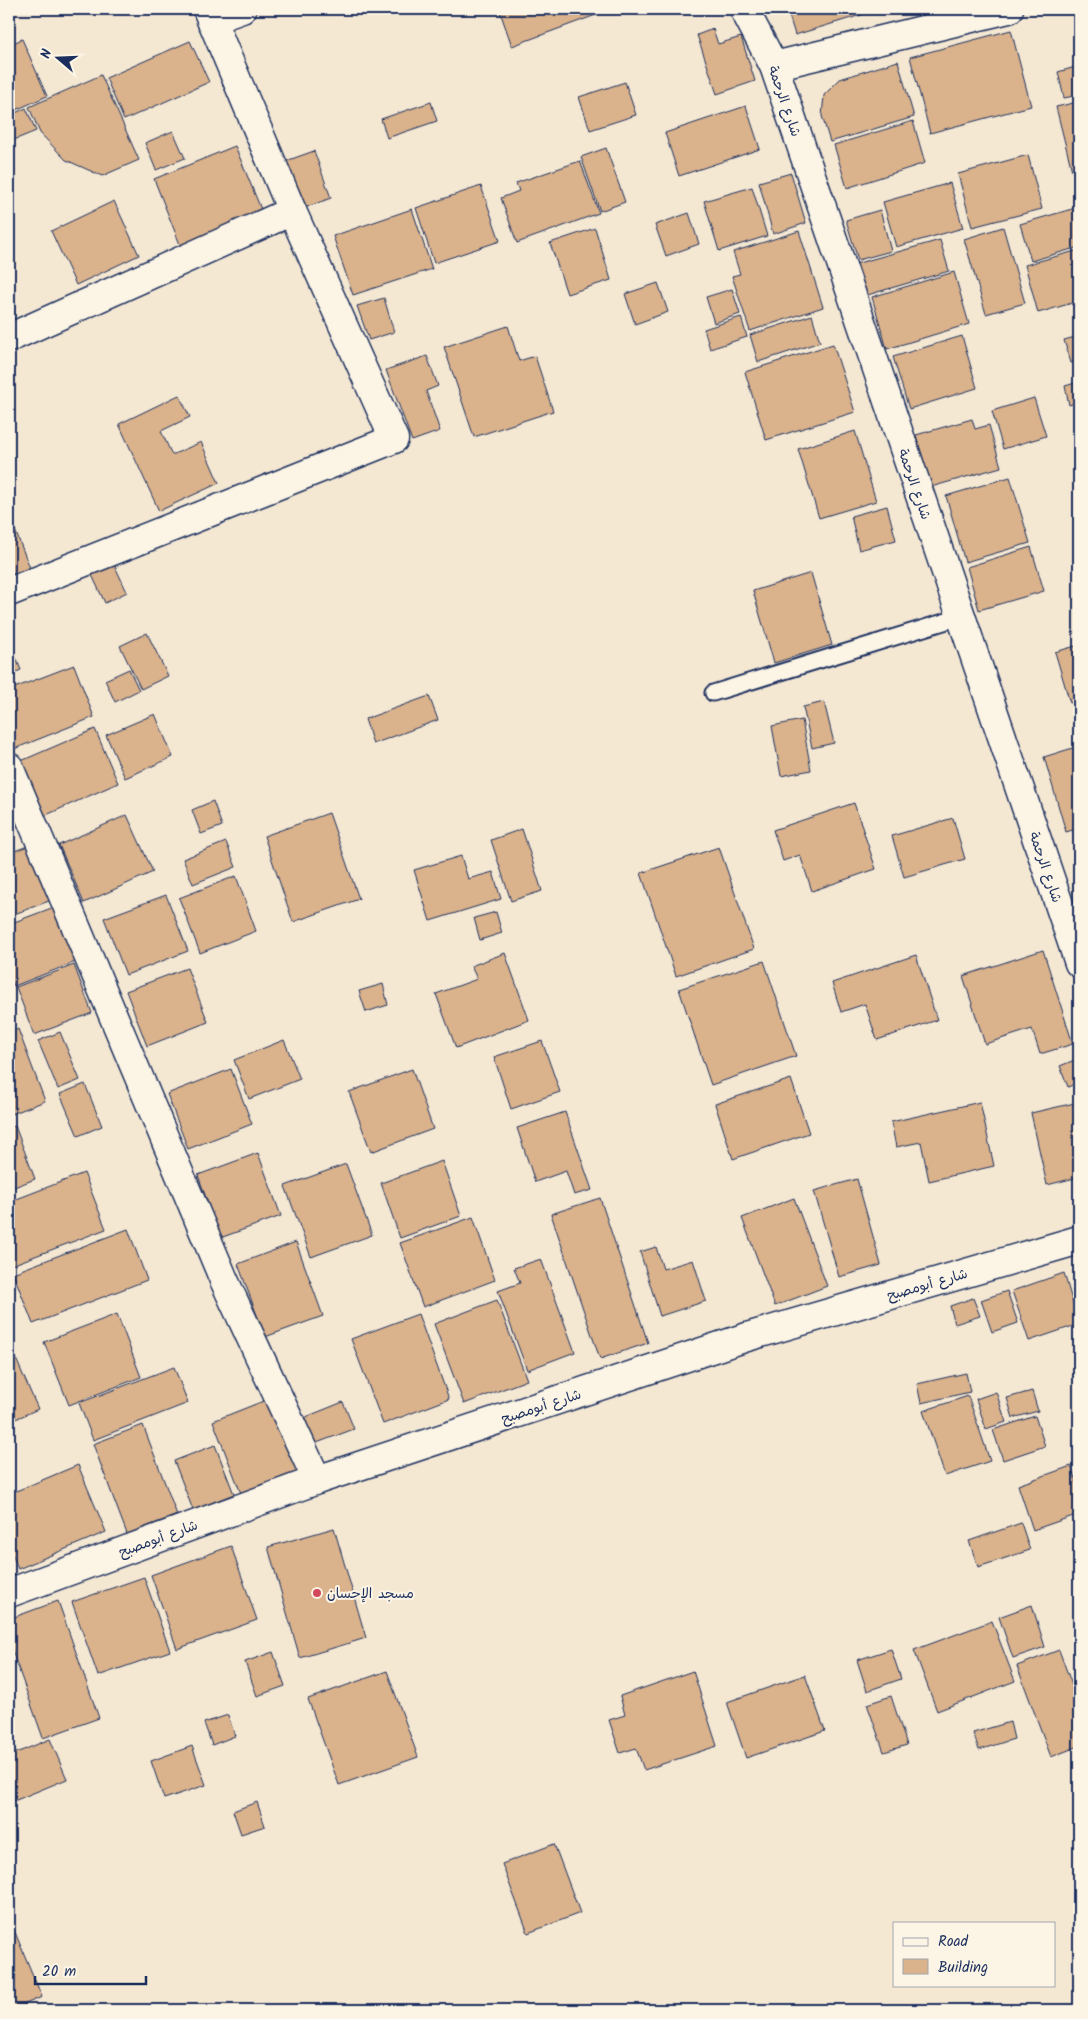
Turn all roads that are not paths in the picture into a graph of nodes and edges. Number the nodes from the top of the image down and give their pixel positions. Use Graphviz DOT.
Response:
graph roads {
  1 [pos="242,9"];
  2 [pos="744,9"];
  3 [pos="1009,9"];
  4 [pos="209,14"];
  5 [pos="774,66"];
  6 [pos="292,211"];
  7 [pos="9,338"];
  8 [pos="9,592"];
  9 [pos="960,617"];
  10 [pos="712,693"];
  11 [pos="9,767"];
  12 [pos="1079,963"];
  13 [pos="1079,1240"];
  14 [pos="317,1480"];
  15 [pos="9,1593"];
  1 -- 4 [label="street"];
  2 -- 5 [label="street, شارع الرحمة"];
  3 -- 5 [label="street"];
  4 -- 6 [label="street"];
  5 -- 9 [label="street, شارع الرحمة"];
  6 -- 7 [label="street"];
  6 -- 8 [label="street"];
  9 -- 10 [label="lane"];
  9 -- 12 [label="street, شارع الرحمة"];
  11 -- 14 [label="street"];
  13 -- 14 [label="street, شارع أبومصبح"];
  14 -- 15 [label="street, شارع أبومصبح"];
}
